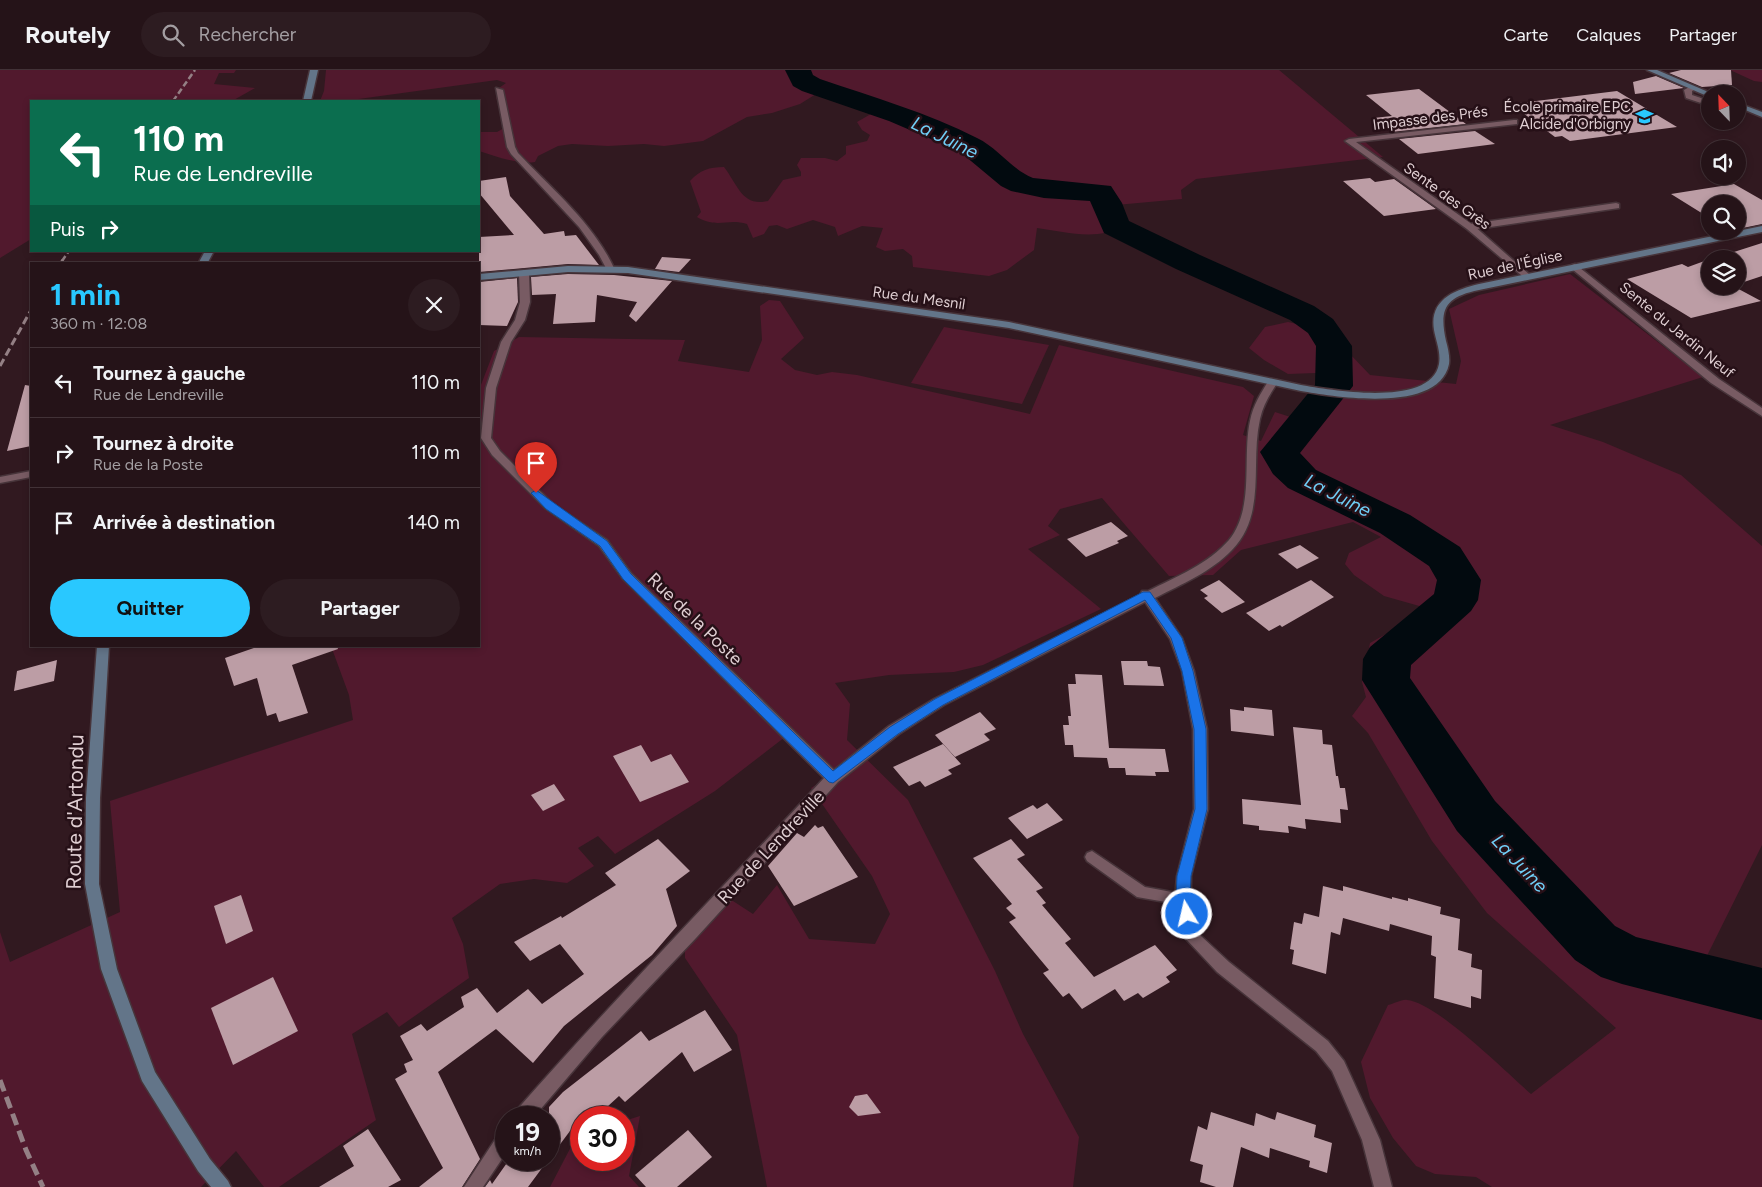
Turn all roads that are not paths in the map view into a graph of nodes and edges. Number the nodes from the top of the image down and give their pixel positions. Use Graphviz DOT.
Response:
graph roads {
  1 [pos="314,70"];
  2 [pos="1651,70"];
  3 [pos="1694,88"];
  4 [pos="499,90"];
  5 [pos="1701,91"];
  6 [pos="307,100"];
  7 [pos="1701,101"];
  8 [pos="1746,108"];
  9 [pos="1762,115"];
  10 [pos="1514,122"];
  11 [pos="1349,141"];
  12 [pos="1616,206"];
  13 [pos="1470,227"];
  14 [pos="1762,229"];
  15 [pos="1575,267"];
  16 [pos="610,268"];
  17 [pos="524,273"];
  18 [pos="480,277"];
  19 [pos="1527,277"];
  20 [pos="1273,382"];
  21 [pos="1352,394"];
  22 [pos="1762,413"];
  23 [pos="30,474"];
  24 [pos="0,480"];
  25 [pos="1146,594"];
  26 [pos="102,647"];
  27 [pos="833,778"];
  28 [pos="1092,857"];
  29 [pos="1183,899"];
  30 [pos="531,1106"];
  31 [pos="495,1154"];
  32 [pos="222,1187"];
  33 [pos="473,1187"];
  34 [pos="1383,1187"];
  1 -- 6 [label="street"];
  2 -- 3 [label="street"];
  3 -- 5 [label="street"];
  3 -- 7 [label="street"];
  4 -- 16 [label="street"];
  8 -- 9 [label="street"];
  10 -- 11 [label="street, Impasse des Prés"];
  11 -- 13 [label="street, Sente des Grès"];
  12 -- 13 [label="street"];
  13 -- 19 [label="street, Sente des Grès"];
  14 -- 15 [label="street, Rue de l'Église"];
  15 -- 19 [label="street, Rue de l'Église"];
  15 -- 22 [label="street, Sente du Jardin Neuf"];
  16 -- 17 [label="street, Rue du Mesnil"];
  16 -- 20 [label="street, Rue du Mesnil"];
  17 -- 18 [label="street, Rue du Mesnil"];
  17 -- 27 [label="street, Rue de la Poste"];
  19 -- 21 [label="street, Rue de l'Église"];
  20 -- 21 [label="street, Rue du Mesnil"];
  20 -- 25 [label="street, Rue de Lendreville"];
  23 -- 24 [label="street"];
  25 -- 27 [label="street, Rue de Lendreville"];
  25 -- 29 [label="street"];
  26 -- 32 [label="street, Route d'Artondu"];
  27 -- 30 [label="street, Rue de Lendreville"];
  28 -- 29 [label="street"];
  29 -- 34 [label="street"];
  31 -- 33 [label="street"];
}
